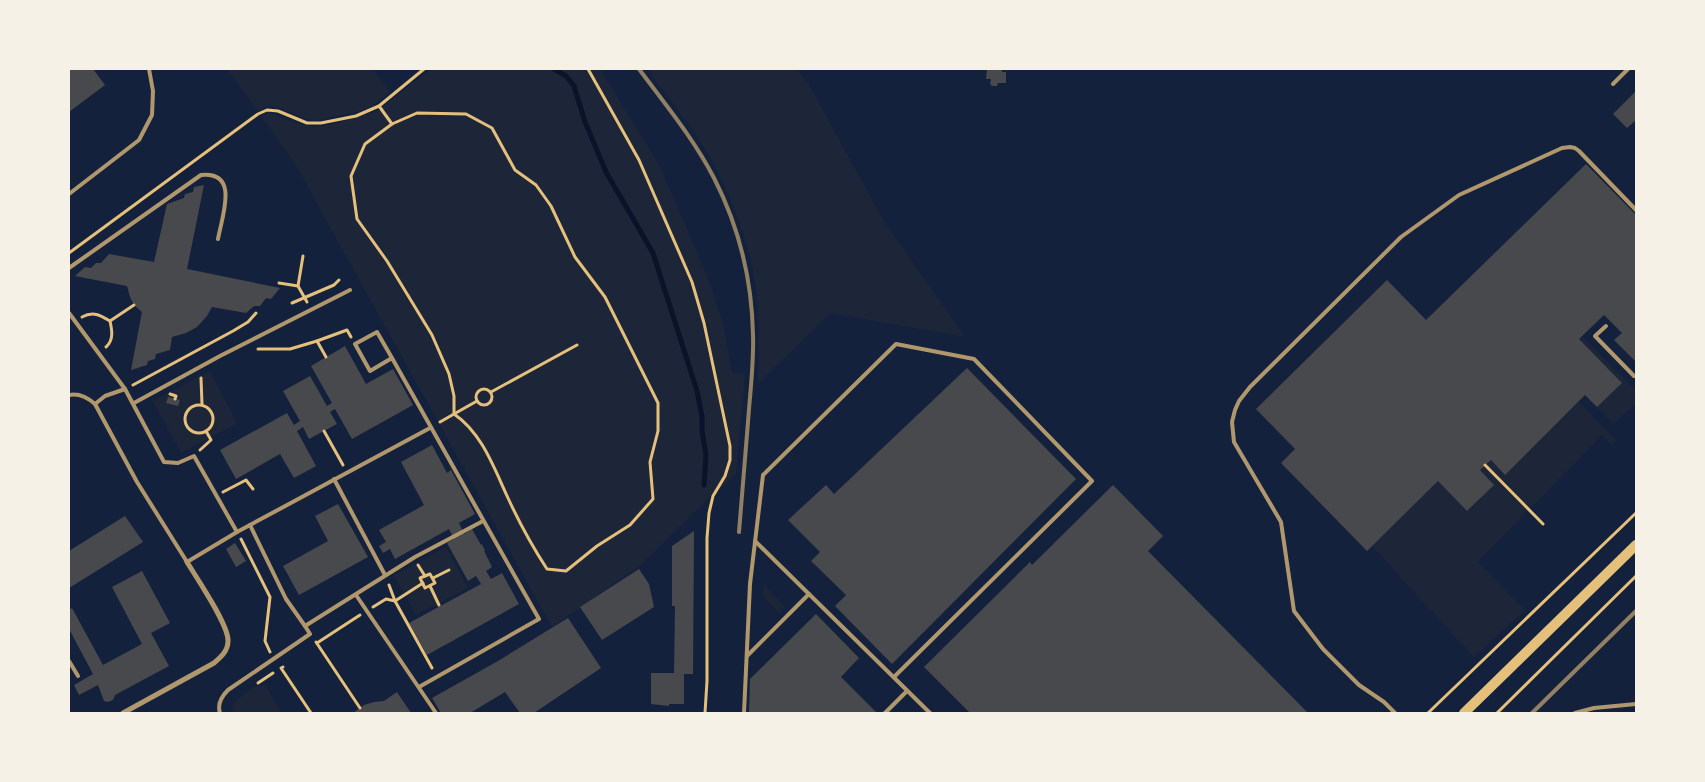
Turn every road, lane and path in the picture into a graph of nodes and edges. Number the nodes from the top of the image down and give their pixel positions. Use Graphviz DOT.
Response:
graph roads {
  1 [pos="149,69"];
  2 [pos="424,69"];
  3 [pos="588,69"];
  4 [pos="1628,69"];
  5 [pos="1613,84"];
  6 [pos="378,106"];
  7 [pos="356,116"];
  8 [pos="392,124"];
  9 [pos="69,194"];
  10 [pos="1636,210"];
  11 [pos="218,239"];
  12 [pos="303,256"];
  13 [pos="69,268"];
  14 [pos="339,280"];
  15 [pos="279,284"];
  16 [pos="298,286"];
  17 [pos="350,290"];
  18 [pos="304,297"];
  19 [pos="292,303"];
  20 [pos="134,305"];
  21 [pos="311,310"];
  22 [pos="69,312"];
  23 [pos="256,313"];
  24 [pos="75,321"];
  25 [pos="110,321"];
  26 [pos="1606,326"];
  27 [pos="347,330"];
  28 [pos="317,341"];
  29 [pos="577,345"];
  30 [pos="237,349"];
  31 [pos="100,352"];
  32 [pos="326,357"];
  33 [pos="392,358"];
  34 [pos="201,366"];
  35 [pos="1634,376"];
  36 [pos="125,389"];
  37 [pos="491,392"];
  38 [pos="69,395"];
  39 [pos="477,401"];
  40 [pos="134,403"];
  41 [pos="95,404"];
  42 [pos="202,404"];
  43 [pos="454,414"];
  44 [pos="430,428"];
  45 [pos="206,431"];
  46 [pos="324,431"];
  47 [pos="194,456"];
  48 [pos="1485,466"];
  49 [pos="346,472"];
  50 [pos="334,479"];
  51 [pos="253,489"];
  52 [pos="217,496"];
  53 [pos="1636,513"];
  54 [pos="482,521"];
  55 [pos="250,524"];
  56 [pos="1543,524"];
  57 [pos="237,532"];
  58 [pos="755,542"];
  59 [pos="1636,545"];
  60 [pos="187,562"];
  61 [pos="449,570"];
  62 [pos="385,575"];
  63 [pos="1636,576"];
  64 [pos="433,578"];
  65 [pos="423,583"];
  66 [pos="430,586"];
  67 [pos="809,594"];
  68 [pos="356,595"];
  69 [pos="395,601"];
  70 [pos="439,605"];
  71 [pos="367,611"];
  72 [pos="305,626"];
  73 [pos="310,634"];
  74 [pos="316,644"];
  75 [pos="309,648"];
  76 [pos="747,656"];
  77 [pos="273,659"];
  78 [pos="69,661"];
  79 [pos="288,663"];
  80 [pos="78,676"];
  81 [pos="436,676"];
  82 [pos="894,678"];
  83 [pos="419,687"];
  84 [pos="908,691"];
  85 [pos="1636,704"];
  86 [pos="360,708"];
  87 [pos="123,713"];
  88 [pos="220,713"];
  89 [pos="311,713"];
  90 [pos="436,713"];
  91 [pos="705,713"];
  92 [pos="744,713"];
  93 [pos="885,713"];
  94 [pos="930,713"];
  95 [pos="1395,713"];
  96 [pos="1428,713"];
  97 [pos="1464,713"];
  98 [pos="1497,713"];
  99 [pos="1575,713"];
  1 -- 9 [label="lane"];
  2 -- 6 [label="path"];
  3 -- 91 [label="path"];
  4 -- 5 [label="lane"];
  6 -- 7 [label="path"];
  6 -- 8 [label="path"];
  8 -- 43 [label="path"];
  8 -- 43 [label="path"];
  10 -- 95 [label="lane"];
  11 -- 13 [label="lane"];
  12 -- 16 [label="path"];
  14 -- 18 [label="path"];
  15 -- 16 [label="path"];
  16 -- 18 [label="path"];
  17 -- 21 [label="lane"];
  18 -- 19 [label="path"];
  18 -- 21 [label="path"];
  20 -- 25 [label="path"];
  21 -- 30 [label="lane"];
  22 -- 24 [label="lane"];
  23 -- 36 [label="path"];
  24 -- 25 [label="path"];
  24 -- 31 [label="lane"];
  25 -- 31 [label="path"];
  26 -- 35 [label="lane"];
  27 -- 28 [label="path"];
  28 -- 30 [label="path"];
  28 -- 32 [label="path"];
  29 -- 37 [label="path"];
  30 -- 34 [label="lane"];
  31 -- 36 [label="lane"];
  33 -- 33 [label="lane"];
  33 -- 44 [label="lane"];
  34 -- 40 [label="lane"];
  34 -- 42 [label="path"];
  36 -- 40 [label="lane"];
  36 -- 41 [label="lane"];
  37 -- 39 [label="path"];
  37 -- 39 [label="path"];
  38 -- 41 [label="lane"];
  39 -- 43 [label="path"];
  40 -- 47 [label="lane"];
  41 -- 60 [label="lane"];
  42 -- 45 [label="path"];
  42 -- 45 [label="path"];
  43 -- 44 [label="path"];
  44 -- 49 [label="lane"];
  44 -- 54 [label="lane"];
  45 -- 47 [label="path"];
  46 -- 49 [label="path"];
  47 -- 52 [label="lane"];
  48 -- 56 [label="path"];
  49 -- 50 [label="lane"];
  50 -- 55 [label="lane"];
  50 -- 62 [label="lane"];
  51 -- 52 [label="path"];
  52 -- 57 [label="lane"];
  53 -- 96 [label="path"];
  54 -- 62 [label="lane"];
  54 -- 81 [label="lane"];
  55 -- 57 [label="lane"];
  55 -- 72 [label="lane"];
  57 -- 60 [label="lane"];
  57 -- 77 [label="path"];
  58 -- 67 [label="lane"];
  58 -- 76 [label="lane"];
  58 -- 82 [label="lane"];
  59 -- 97 [label="main road"];
  60 -- 87 [label="street"];
  61 -- 64 [label="path"];
  62 -- 68 [label="lane"];
  62 -- 69 [label="path"];
  63 -- 98 [label="path"];
  64 -- 65 [label="path"];
  64 -- 66 [label="path"];
  65 -- 66 [label="path"];
  65 -- 69 [label="path"];
  66 -- 70 [label="path"];
  67 -- 76 [label="lane"];
  67 -- 82 [label="lane"];
  68 -- 71 [label="lane"];
  68 -- 72 [label="lane"];
  69 -- 71 [label="path"];
  69 -- 81 [label="path"];
  71 -- 74 [label="path"];
  71 -- 83 [label="lane"];
  72 -- 73 [label="lane"];
  73 -- 74 [label="path"];
  73 -- 77 [label="lane"];
  74 -- 75 [label="path"];
  74 -- 86 [label="path"];
  76 -- 92 [label="lane"];
  77 -- 88 [label="lane"];
  78 -- 80 [label="lane"];
  79 -- 89 [label="path"];
  81 -- 83 [label="lane"];
  82 -- 84 [label="lane"];
  83 -- 90 [label="lane"];
  84 -- 93 [label="lane"];
  84 -- 94 [label="lane"];
  85 -- 99 [label="lane"];
}
